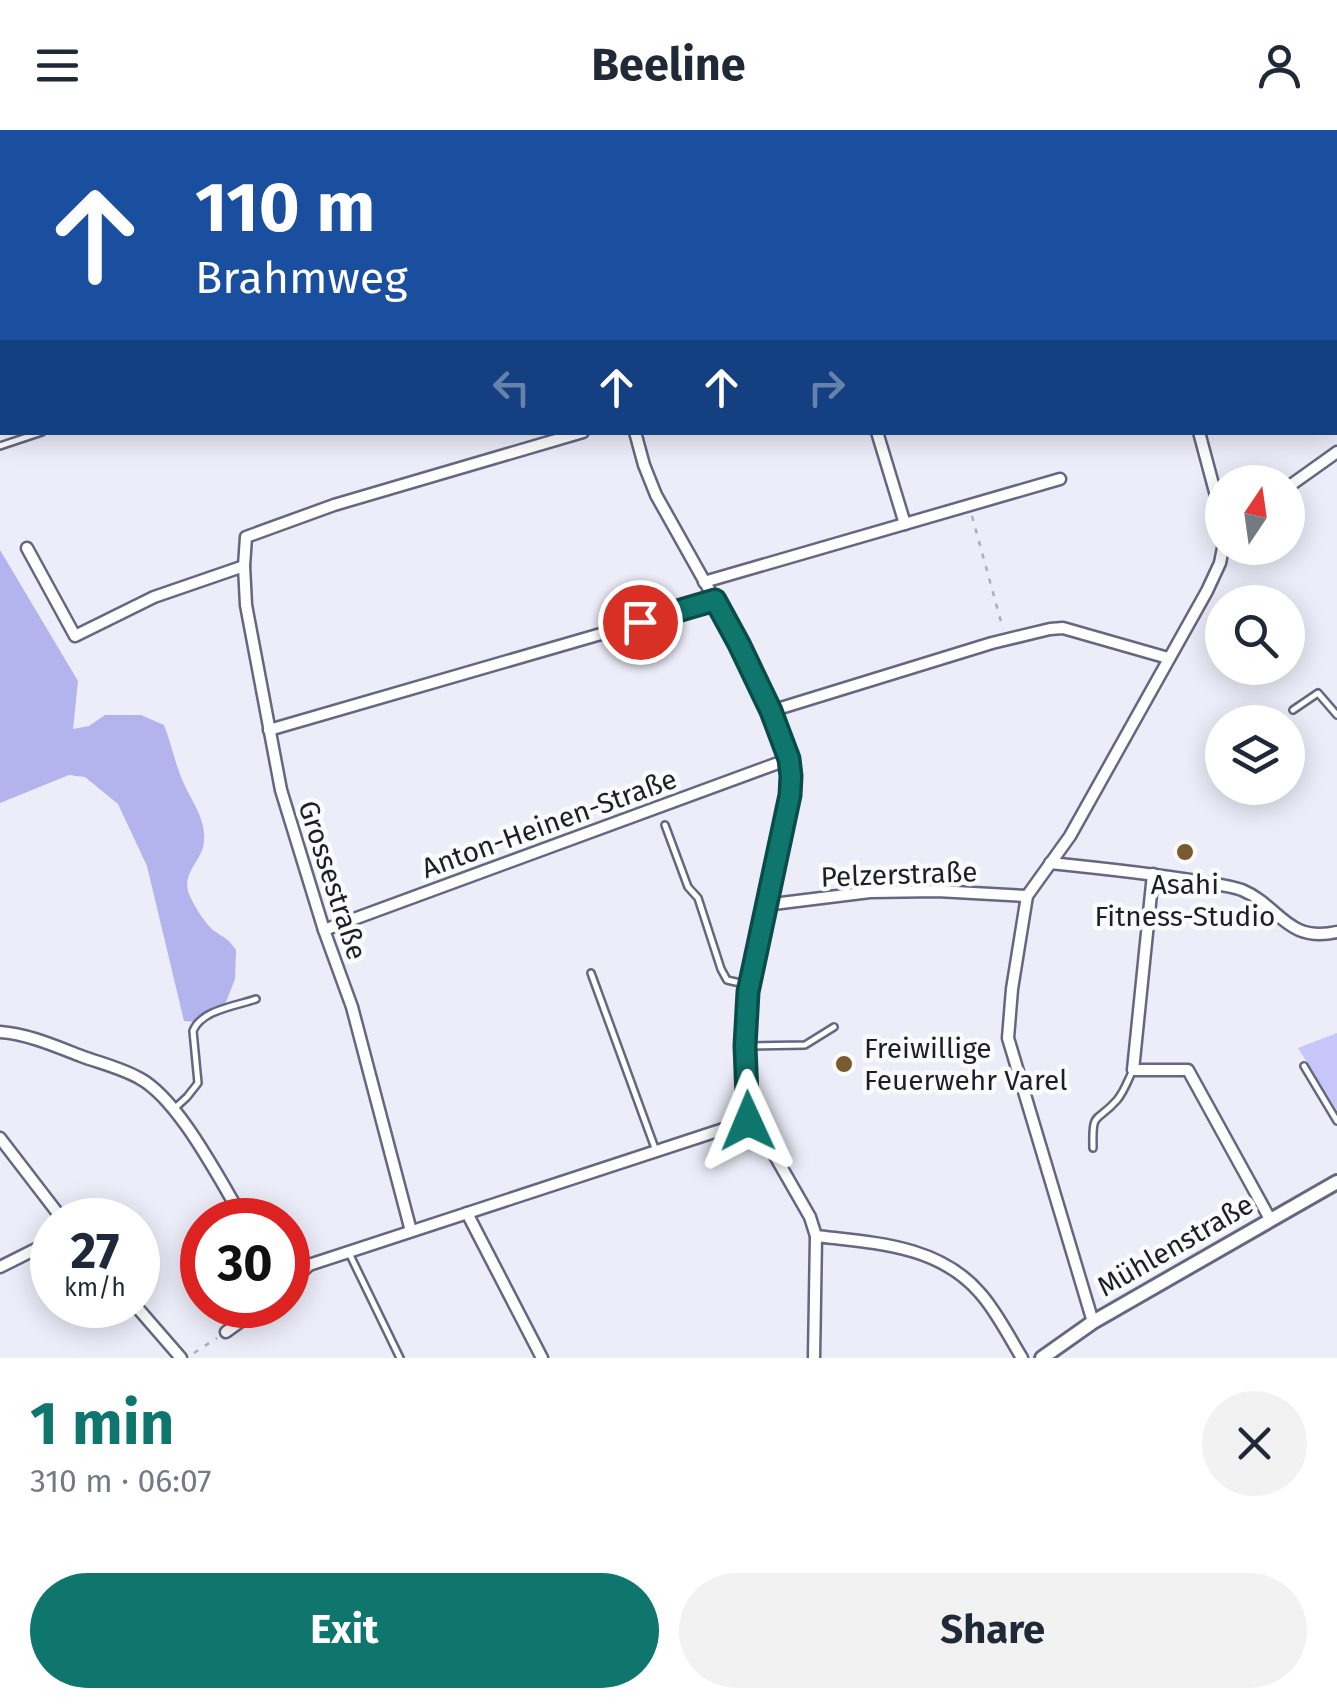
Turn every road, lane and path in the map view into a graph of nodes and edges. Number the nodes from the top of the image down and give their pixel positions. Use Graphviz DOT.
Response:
graph roads {
  1 [pos="8,435"];
  2 [pos="32,435"];
  3 [pos="573,435"];
  4 [pos="636,435"];
  5 [pos="877,435"];
  6 [pos="1200,435"];
  7 [pos="10,442"];
  8 [pos="0,446"];
  9 [pos="1337,452"];
  10 [pos="1208,465"];
  11 [pos="1305,475"];
  12 [pos="1060,479"];
  13 [pos="969,505"];
  14 [pos="904,524"];
  15 [pos="27,548"];
  16 [pos="1219,565"];
  17 [pos="244,566"];
  18 [pos="704,582"];
  19 [pos="715,600"];
  20 [pos="1006,640"];
  21 [pos="1168,658"];
  22 [pos="1300,705"];
  23 [pos="771,711"];
  24 [pos="1337,716"];
  25 [pos="269,730"];
  26 [pos="789,759"];
  27 [pos="665,825"];
  28 [pos="1050,863"];
  29 [pos="1152,874"];
  30 [pos="1027,896"];
  31 [pos="765,905"];
  32 [pos="324,930"];
  33 [pos="1337,932"];
  34 [pos="592,973"];
  35 [pos="749,985"];
  36 [pos="256,999"];
  37 [pos="834,1028"];
  38 [pos="0,1032"];
  39 [pos="745,1046"];
  40 [pos="1304,1066"];
  41 [pos="1132,1070"];
  42 [pos="172,1110"];
  43 [pos="748,1121"];
  44 [pos="1337,1121"];
  45 [pos="0,1138"];
  46 [pos="1093,1148"];
  47 [pos="656,1150"];
  48 [pos="1337,1182"];
  49 [pos="46,1198"];
  50 [pos="230,1198"];
  51 [pos="467,1213"];
  52 [pos="1270,1219"];
  53 [pos="410,1231"];
  54 [pos="816,1236"];
  55 [pos="30,1252"];
  56 [pos="348,1252"];
  57 [pos="310,1265"];
  58 [pos="0,1267"];
  59 [pos="1093,1322"];
  60 [pos="154,1328"];
  61 [pos="231,1328"];
  62 [pos="226,1332"];
  63 [pos="1059,1353"];
  64 [pos="177,1356"];
  65 [pos="400,1358"];
  66 [pos="542,1358"];
  67 [pos="814,1358"];
  68 [pos="1022,1358"];
  69 [pos="1042,1358"];
  1 -- 7 [label="lane"];
  2 -- 7 [label="lane"];
  3 -- 17 [label="street, Grossestraße"];
  4 -- 18 [label="street"];
  5 -- 14 [label="street"];
  6 -- 10 [label="street"];
  7 -- 8 [label="lane"];
  9 -- 11 [label="street"];
  12 -- 13 [label="street"];
  13 -- 14 [label="street"];
  13 -- 20 [label="path"];
  14 -- 18 [label="street"];
  15 -- 17 [label="street"];
  16 -- 21 [label="street"];
  17 -- 25 [label="street, Grossestraße"];
  18 -- 19 [label="street"];
  19 -- 23 [label="street"];
  19 -- 25 [label="street"];
  20 -- 21 [label="street"];
  20 -- 23 [label="street"];
  21 -- 28 [label="street"];
  22 -- 24 [label="lane"];
  23 -- 26 [label="street"];
  25 -- 32 [label="street, Grossestraße"];
  26 -- 31 [label="street"];
  26 -- 32 [label="street, Anton-Heinen-Straße"];
  27 -- 35 [label="lane"];
  28 -- 29 [label="street"];
  28 -- 30 [label="street"];
  29 -- 33 [label="street"];
  29 -- 41 [label="street"];
  30 -- 31 [label="street, Pelzerstraße"];
  30 -- 59 [label="street"];
  31 -- 35 [label="street"];
  32 -- 53 [label="street, Grossestraße"];
  34 -- 47 [label="lane"];
  35 -- 39 [label="street"];
  36 -- 42 [label="lane"];
  37 -- 39 [label="lane"];
  38 -- 42 [label="street"];
  39 -- 43 [label="street"];
  40 -- 44 [label="lane"];
  41 -- 46 [label="lane"];
  41 -- 52 [label="street"];
  42 -- 50 [label="street"];
  43 -- 47 [label="street"];
  43 -- 54 [label="street"];
  45 -- 49 [label="street"];
  47 -- 51 [label="street"];
  48 -- 52 [label="street, Mühlenstraße"];
  51 -- 53 [label="street"];
  51 -- 66 [label="street"];
  52 -- 59 [label="street, Mühlenstraße"];
  53 -- 56 [label="street"];
  54 -- 67 [label="street"];
  54 -- 68 [label="street"];
  55 -- 58 [label="street"];
  56 -- 57 [label="street"];
  56 -- 65 [label="lane"];
  59 -- 63 [label="street, Mühlenstraße"];
  60 -- 64 [label="street"];
  61 -- 62 [label="street"];
  62 -- 64 [label="path"];
  63 -- 69 [label="street, Mühlenstraße"];
}
